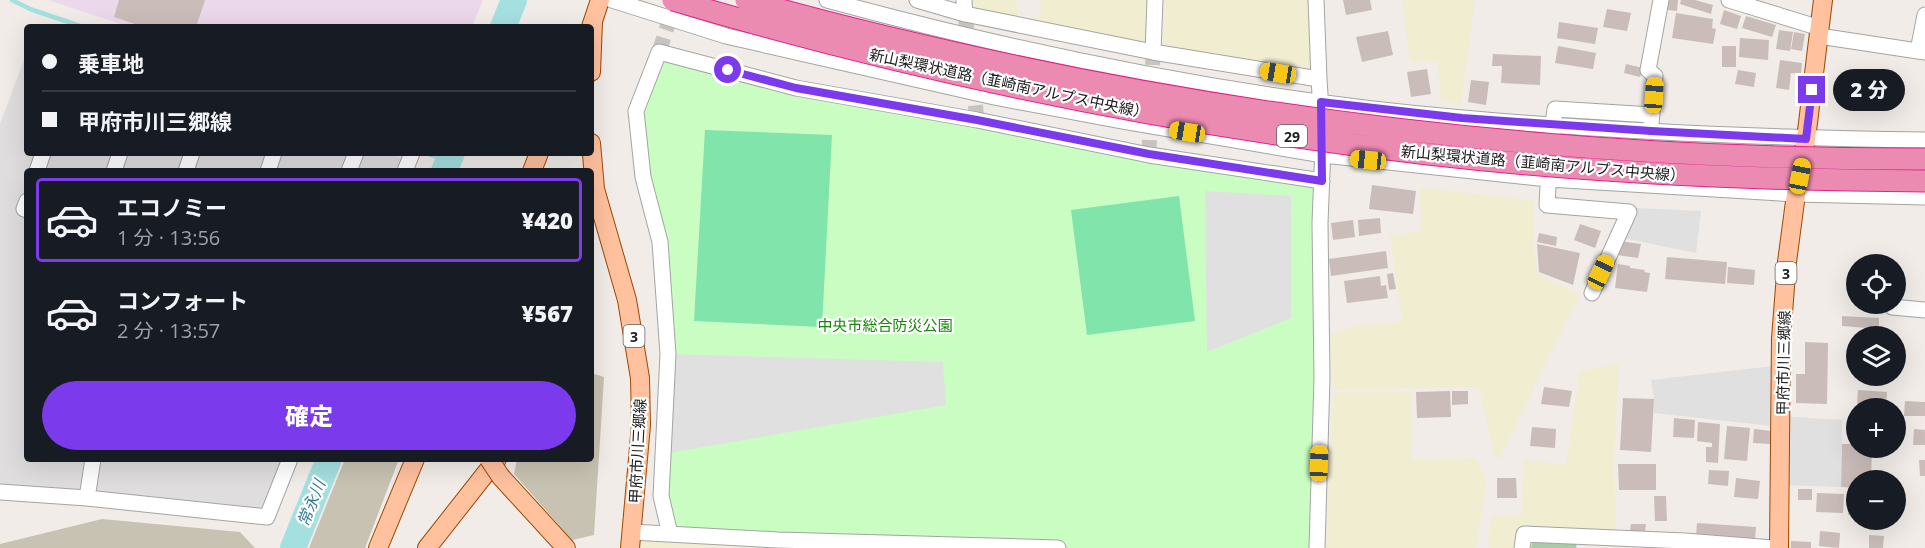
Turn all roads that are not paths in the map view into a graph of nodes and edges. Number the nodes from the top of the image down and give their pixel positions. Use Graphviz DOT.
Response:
graph roads {
  1 [pos="600,0"];
  2 [pos="612,0"];
  3 [pos="673,0"];
  4 [pos="746,0"];
  5 [pos="827,0"];
  6 [pos="917,0"];
  7 [pos="1155,0"];
  8 [pos="1316,0"];
  9 [pos="1661,0"];
  10 [pos="1729,0"];
  11 [pos="1823,0"];
  12 [pos="965,7"];
  13 [pos="1925,15"];
  14 [pos="592,24"];
  15 [pos="1820,32"];
  16 [pos="1922,51"];
  17 [pos="1153,52"];
  18 [pos="1319,79"];
  19 [pos="1321,102"];
  20 [pos="1652,115"];
  21 [pos="1553,124"];
  22 [pos="1651,131"];
  23 [pos="1806,139"];
  24 [pos="1925,140"];
  25 [pos="1323,155"];
  26 [pos="1925,159"];
  27 [pos="594,171"];
  28 [pos="1548,179"];
  29 [pos="1322,181"];
  30 [pos="1925,181"];
  31 [pos="1796,194"];
  32 [pos="1925,197"];
  33 [pos="1592,293"];
  34 [pos="1906,308"];
  35 [pos="1925,310"];
  36 [pos="93,462"];
  37 [pos="289,462"];
  38 [pos="414,462"];
  39 [pos="499,468"];
  40 [pos="0,492"];
  41 [pos="87,498"];
  42 [pos="670,534"];
  43 [pos="631,540"];
  44 [pos="778,544"];
  45 [pos="378,548"];
  46 [pos="427,548"];
  47 [pos="566,548"];
  48 [pos="1058,548"];
  49 [pos="1317,548"];
  50 [pos="1522,548"];
  51 [pos="1773,548"];
  52 [pos="1779,548"];
  1 -- 14 [label="main road"];
  2 -- 25 [label="street"];
  3 -- 30 [label="highway, 新山梨環状道路（韮崎南アルプス中央線） / 29, bridge"];
  4 -- 26 [label="highway, 新山梨環状道路（韮崎南アルプス中央線） / 29, bridge"];
  5 -- 19 [label="street"];
  6 -- 12 [label="street"];
  7 -- 17 [label="street"];
  8 -- 18 [label="street"];
  9 -- 20 [label="street"];
  10 -- 15 [label="street"];
  11 -- 15 [label="main road, 甲府市川三郷線 / 3"];
  12 -- 17 [label="street"];
  13 -- 16 [label="street"];
  15 -- 16 [label="street"];
  15 -- 23 [label="main road, 甲府市川三郷線 / 3"];
  17 -- 18 [label="street"];
  18 -- 19 [label="street"];
  19 -- 21 [label="street"];
  19 -- 25 [label="street"];
  20 -- 21 [label="street"];
  20 -- 22 [label="street"];
  21 -- 22 [label="street"];
  21 -- 28 [label="street"];
  22 -- 23 [label="street"];
  23 -- 24 [label="street"];
  23 -- 31 [label="main road, 甲府市川三郷線 / 3"];
  25 -- 28 [label="street"];
  25 -- 29 [label="street"];
  27 -- 43 [label="main road, 甲府市川三郷線 / 3"];
  28 -- 31 [label="street"];
  28 -- 33 [label="street"];
  29 -- 42 [label="street"];
  29 -- 49 [label="street"];
  31 -- 32 [label="street"];
  31 -- 52 [label="main road, 甲府市川三郷線 / 3"];
  34 -- 35 [label="street"];
  36 -- 41 [label="street"];
  37 -- 41 [label="street"];
  38 -- 45 [label="main road"];
  39 -- 46 [label="main road"];
  39 -- 47 [label="main road"];
  40 -- 41 [label="street"];
  42 -- 43 [label="street"];
  42 -- 44 [label="street"];
  44 -- 48 [label="street"];
  50 -- 51 [label="street"];
}
